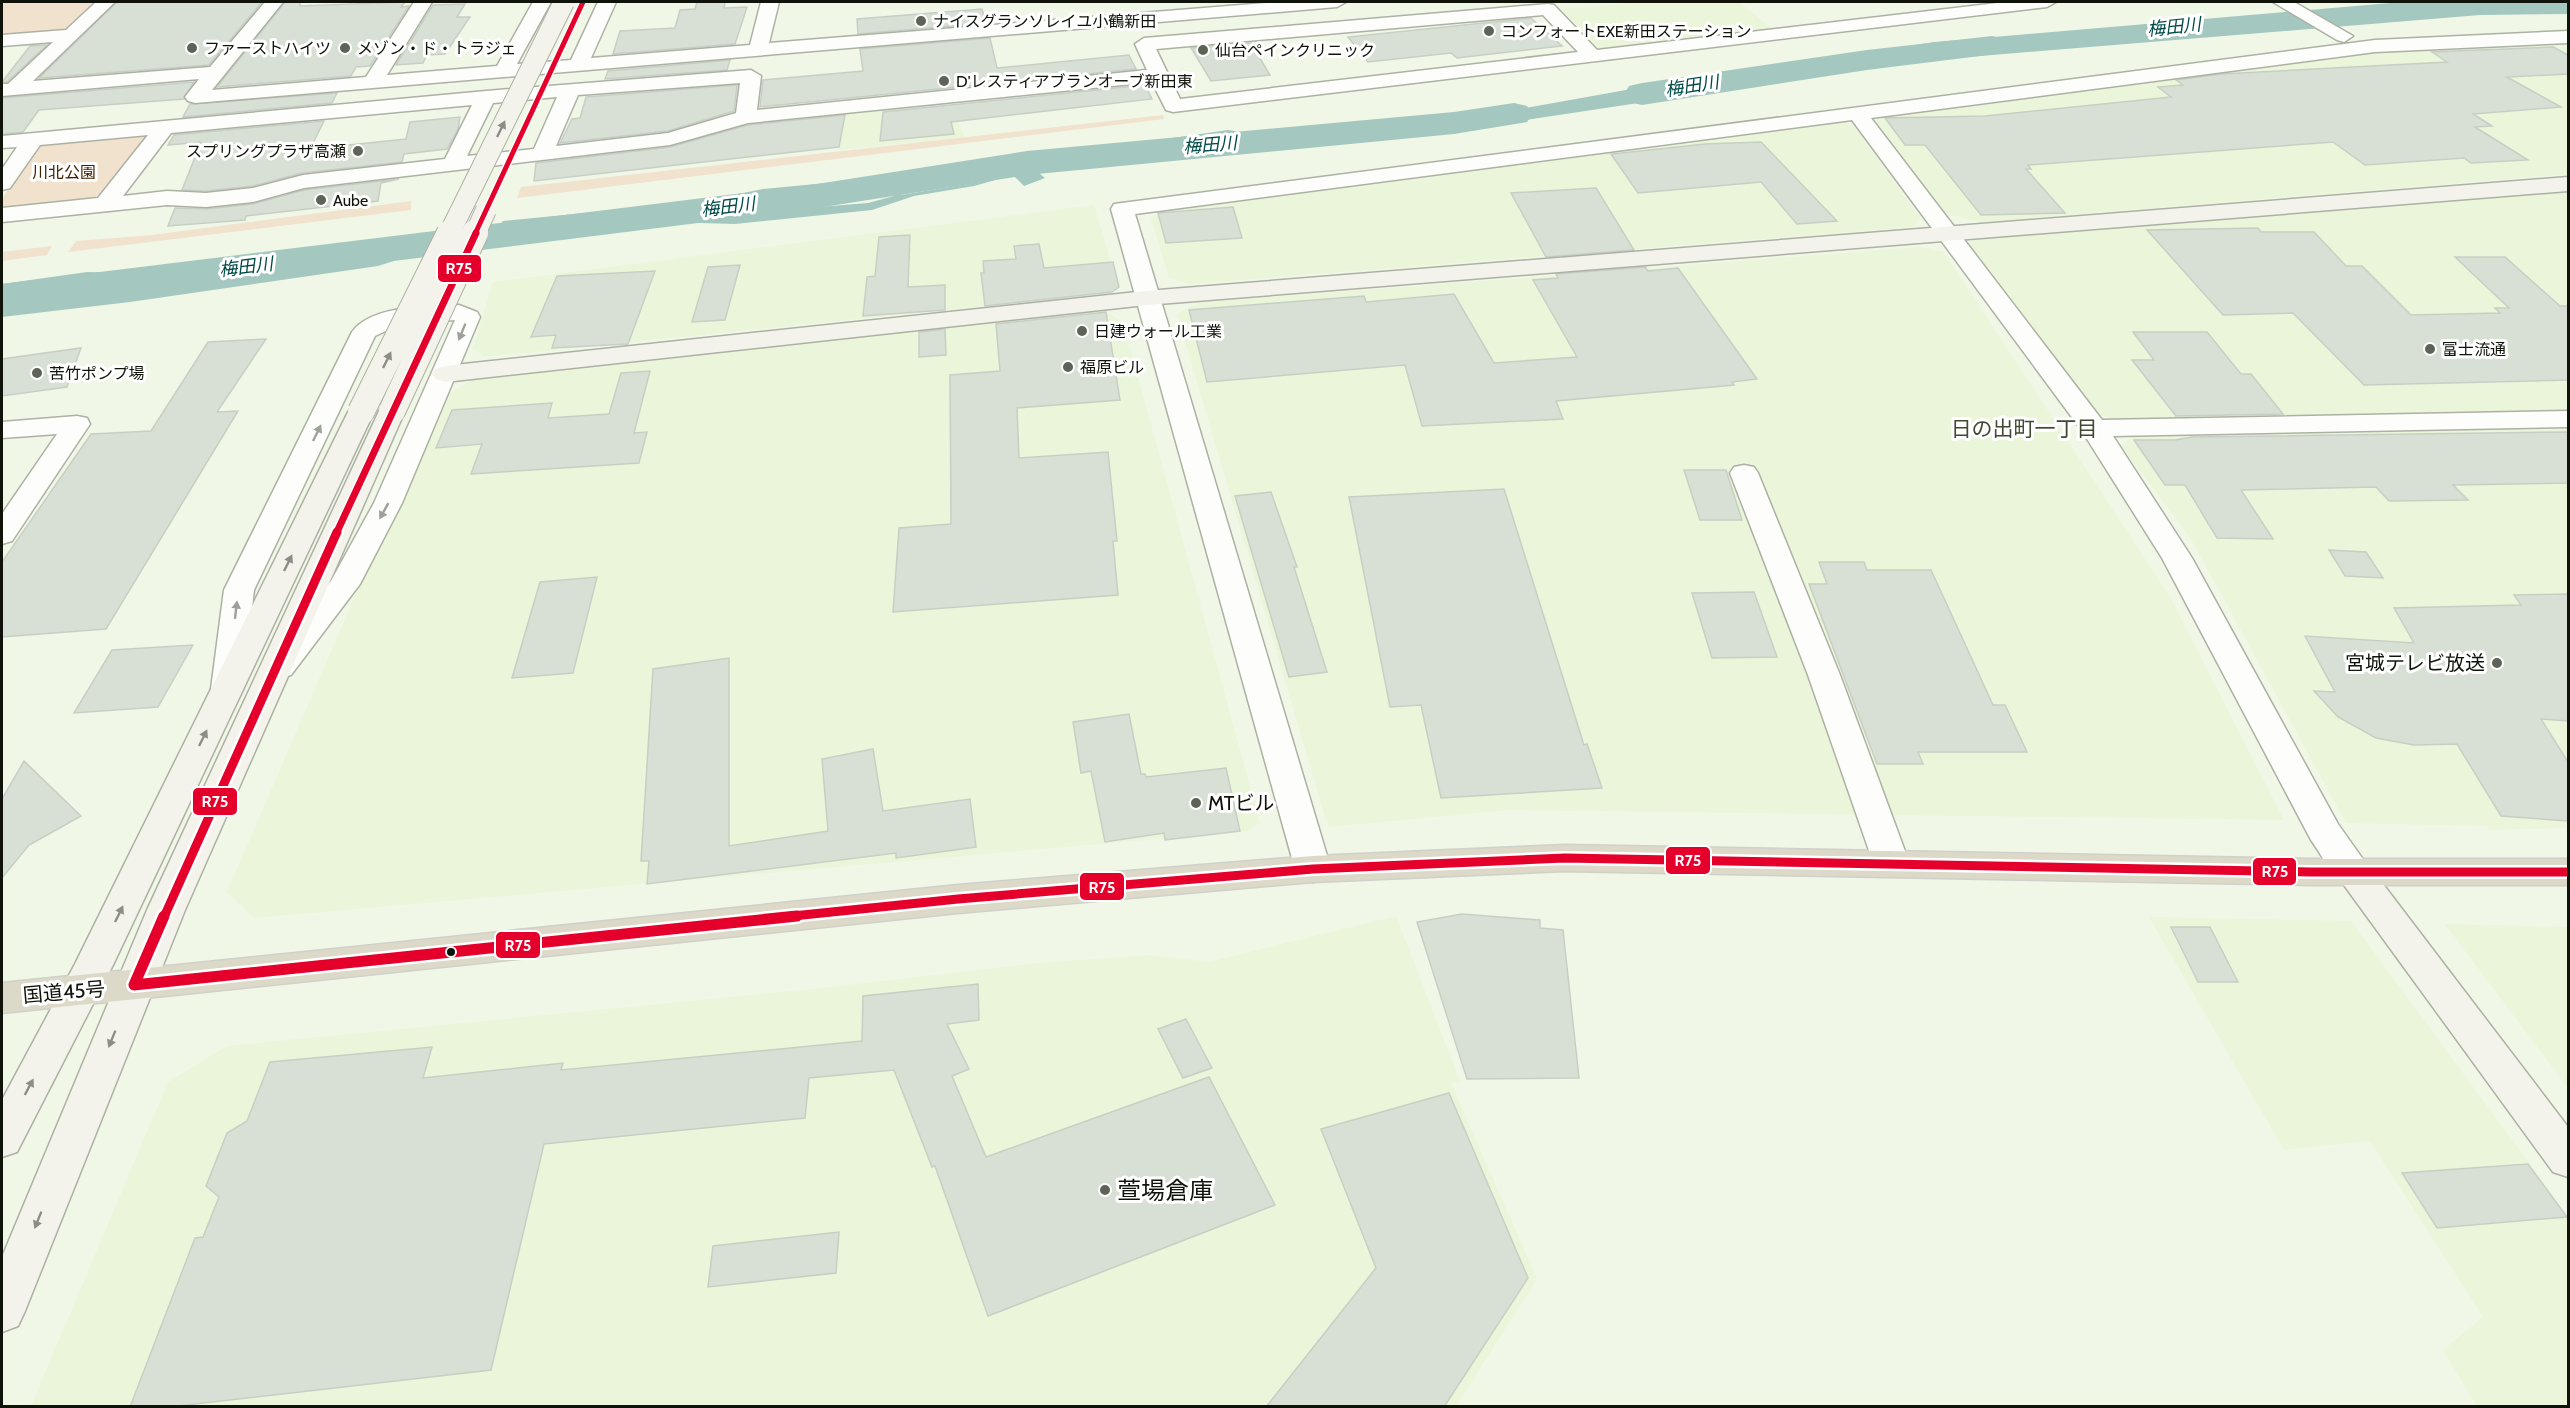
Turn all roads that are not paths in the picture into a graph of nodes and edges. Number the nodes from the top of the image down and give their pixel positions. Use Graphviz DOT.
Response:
graph roads {
  1 [pos="106,2"];
  2 [pos="274,2"];
  3 [pos="423,2"];
  4 [pos="542,2"];
  5 [pos="564,2"];
  6 [pos="583,2"];
  7 [pos="607,2"];
  8 [pos="770,2"];
  9 [pos="1126,2"];
  10 [pos="1337,2"];
  11 [pos="2046,2"];
  12 [pos="2282,2"];
  13 [pos="1134,19"];
  14 [pos="2340,34"];
  15 [pos="70,35"];
  16 [pos="2568,37"];
  17 [pos="2,40"];
  18 [pos="758,50"];
  19 [pos="1592,56"];
  20 [pos="578,65"];
  21 [pos="216,72"];
  22 [pos="503,72"];
  23 [pos="2160,72"];
  24 [pos="1159,75"];
  25 [pos="372,83"];
  26 [pos="8,90"];
  27 [pos="570,90"];
  28 [pos="486,97"];
  29 [pos="1857,113"];
  30 [pos="746,117"];
  31 [pos="165,127"];
  32 [pos="33,140"];
  33 [pos="2,142"];
  34 [pos="542,154"];
  35 [pos="453,164"];
  36 [pos="2,183"];
  37 [pos="2568,184"];
  38 [pos="105,204"];
  39 [pos="2,215"];
  40 [pos="1949,234"];
  41 [pos="1146,298"];
  42 [pos="445,374"];
  43 [pos="376,412"];
  44 [pos="2568,419"];
  45 [pos="2094,428"];
  46 [pos="2,430"];
  47 [pos="1744,473"];
  48 [pos="2,535"];
  49 [pos="265,687"];
  50 [pos="227,689"];
  51 [pos="1891,862"];
  52 [pos="1313,869"];
  53 [pos="2354,872"];
  54 [pos="2568,872"];
  55 [pos="134,985"];
  56 [pos="80,990"];
  57 [pos="2,998"];
  58 [pos="2,1139"];
  59 [pos="2568,1159"];
  60 [pos="2,1311"];
  1 -- 15 [label="street"];
  2 -- 21 [label="street"];
  3 -- 25 [label="street"];
  4 -- 22 [label="street"];
  43 -- 5 [label="street, one-way, bridge"];
  6 -- 43 [label="street, bridge"];
  7 -- 20 [label="street"];
  8 -- 18 [label="street"];
  9 -- 13 [label="street"];
  10 -- 13 [label="street"];
  11 -- 19 [label="street"];
  12 -- 14 [label="street"];
  13 -- 18 [label="street"];
  14 -- 16 [label="street"];
  14 -- 23 [label="street"];
  15 -- 17 [label="street"];
  15 -- 26 [label="street"];
  16 -- 23 [label="street"];
  18 -- 20 [label="street"];
  19 -- 24 [label="street"];
  19 -- 24 [label="street"];
  20 -- 22 [label="street"];
  21 -- 25 [label="street"];
  21 -- 26 [label="street"];
  22 -- 25 [label="street"];
  23 -- 29 [label="street"];
  24 -- 30 [label="street"];
  27 -- 28 [label="street"];
  27 -- 30 [label="street"];
  27 -- 34 [label="street"];
  28 -- 31 [label="street"];
  28 -- 35 [label="street"];
  29 -- 40 [label="street"];
  29 -- 41 [label="street"];
  30 -- 34 [label="street"];
  31 -- 32 [label="street"];
  31 -- 38 [label="street"];
  32 -- 33 [label="street"];
  32 -- 36 [label="street"];
  34 -- 35 [label="street"];
  35 -- 38 [label="street"];
  37 -- 40 [label="street"];
  38 -- 39 [label="street"];
  40 -- 41 [label="street"];
  40 -- 45 [label="street"];
  41 -- 42 [label="street"];
  41 -- 52 [label="street"];
  42 -- 49 [label="street, one-way"];
  50 -- 42 [label="street, one-way"];
  43 -- 49 [label="street"];
  50 -- 43 [label="street, one-way"];
  44 -- 45 [label="street"];
  45 -- 53 [label="street"];
  46 -- 48 [label="street"];
  47 -- 51 [label="street"];
  49 -- 55 [label="street"];
  56 -- 50 [label="street, one-way"];
  51 -- 52 [label="highway, 国道45号"];
  51 -- 53 [label="highway, 国道45号"];
  52 -- 55 [label="highway, 国道45号"];
  53 -- 54 [label="highway, 国道45号"];
  53 -- 59 [label="street"];
  55 -- 56 [label="highway, 国道45号"];
  55 -- 60 [label="street, one-way"];
  56 -- 57 [label="highway, 国道45号"];
  58 -- 56 [label="street, one-way"];
}
